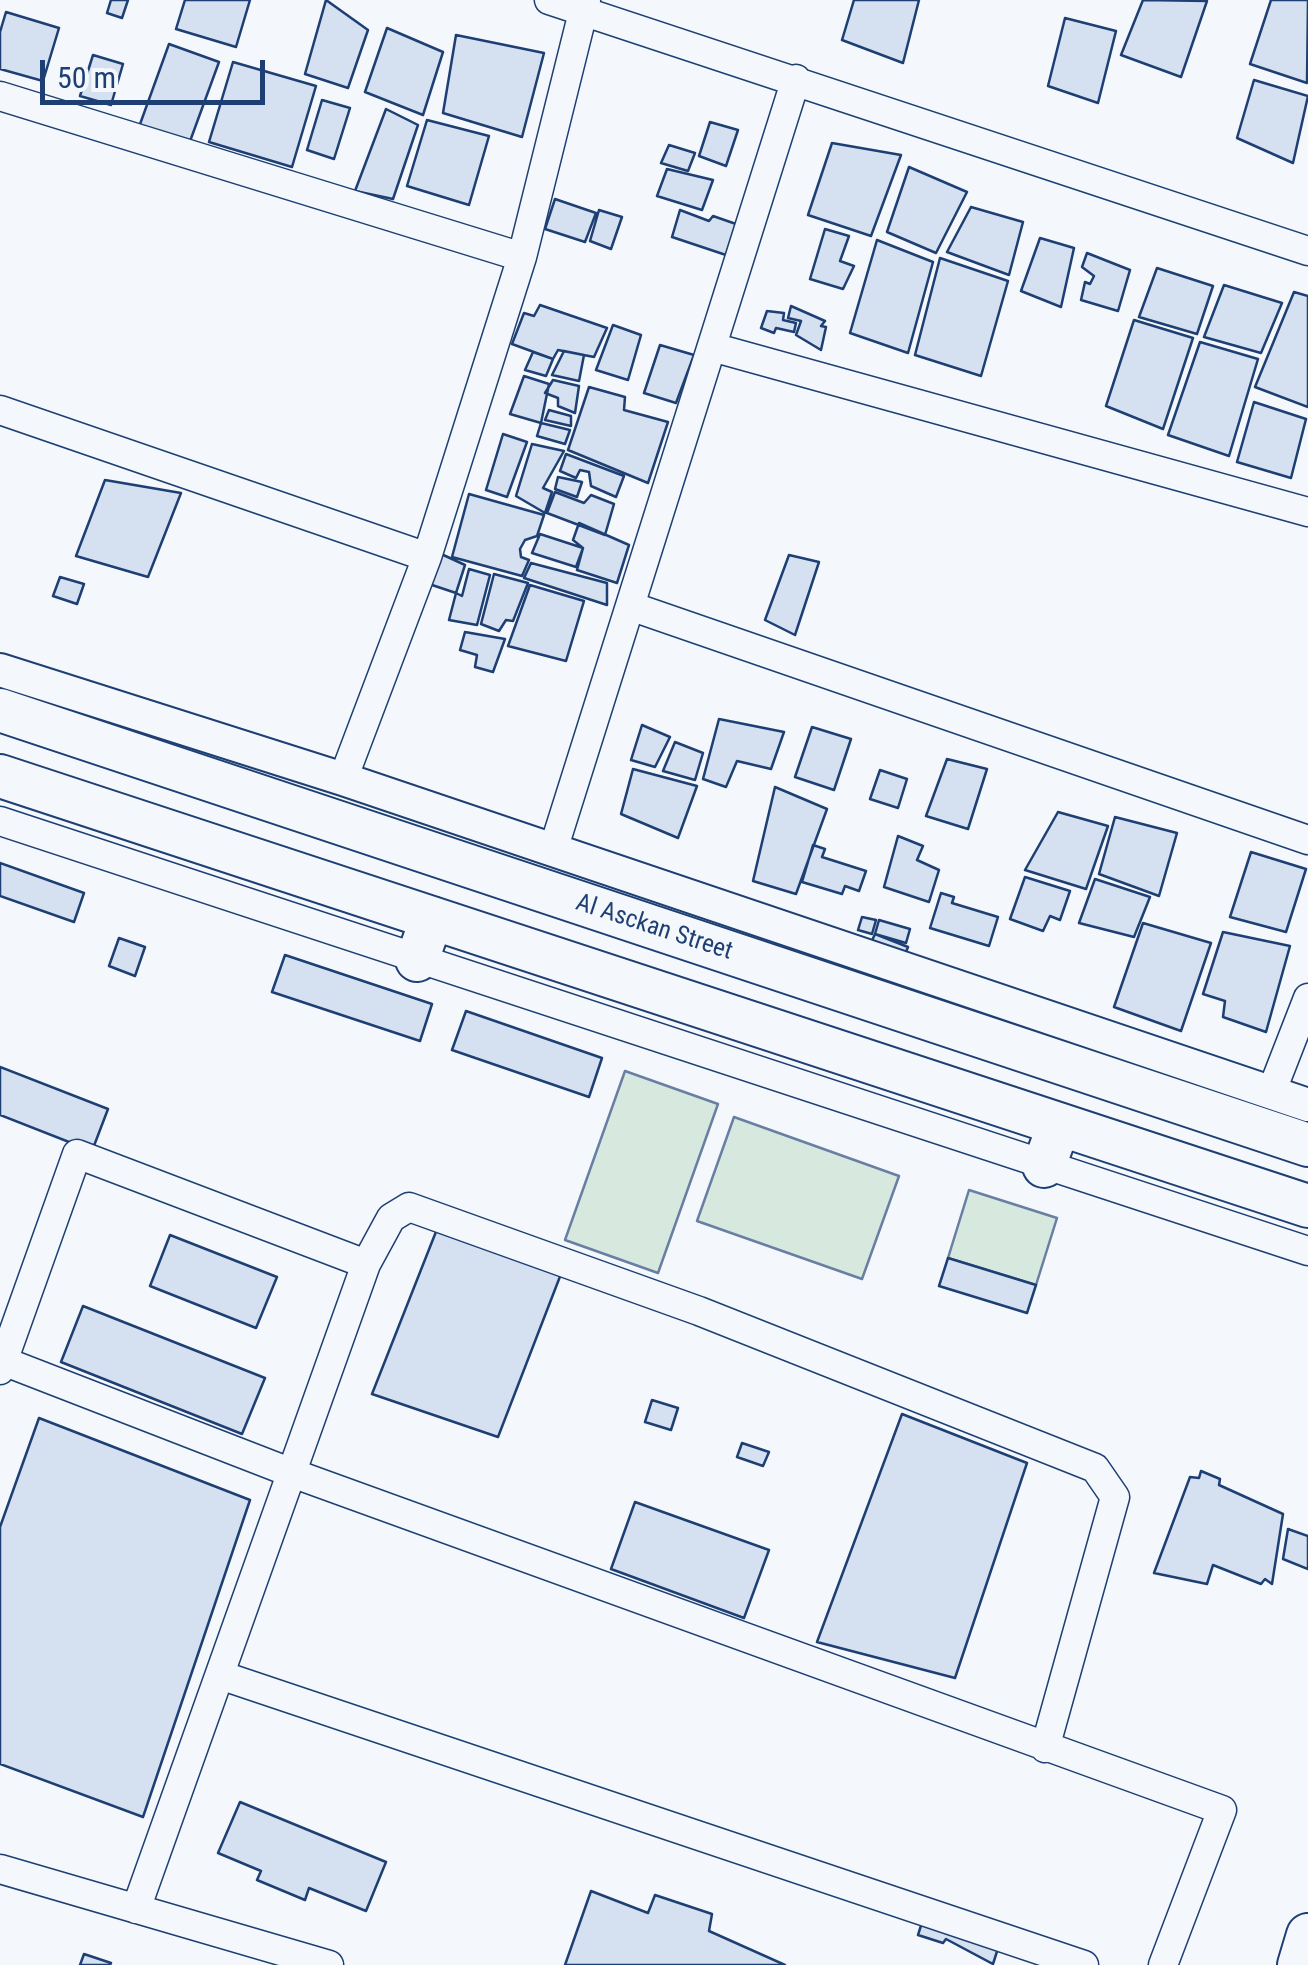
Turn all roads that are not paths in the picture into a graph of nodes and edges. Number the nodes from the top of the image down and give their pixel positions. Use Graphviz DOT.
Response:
graph roads {
  1 [pos="550,0"];
  2 [pos="585,6"];
  3 [pos="796,79"];
  4 [pos="0,96"];
  5 [pos="1308,251"];
  6 [pos="522,257"];
  7 [pos="712,348"];
  8 [pos="0,410"];
  9 [pos="1308,512"];
  10 [pos="427,557"];
  11 [pos="632,607"];
  12 [pos="0,670"];
  13 [pos="0,710"];
  14 [pos="0,776"];
  15 [pos="343,779"];
  16 [pos="0,821"];
  17 [pos="1308,840"];
  18 [pos="553,850"];
  19 [pos="432,918"];
  20 [pos="696,922"];
  21 [pos="417,960"];
  22 [pos="1308,998"];
  23 [pos="1272,1093"];
  24 [pos="1163,1096"];
  25 [pos="1308,1105"];
  26 [pos="1240,1122"];
  27 [pos="1059,1124"];
  28 [pos="1308,1144"];
  29 [pos="1151,1155"];
  30 [pos="1044,1166"];
  31 [pos="1224,1178"];
  32 [pos="1308,1206"];
  33 [pos="1308,1251"];
  34 [pos="366,1264"];
  35 [pos="2,1365"];
  36 [pos="292,1472"];
  37 [pos="220,1674"];
  38 [pos="1045,1748"];
  39 [pos="0,1869"];
  40 [pos="136,1909"];
  41 [pos="1308,1935"];
  42 [pos="328,1965"];
  43 [pos="1084,1965"];
  44 [pos="1162,1965"];
  45 [pos="1298,1965"];
  1 -- 2 [label="street"];
  2 -- 3 [label="street"];
  2 -- 6 [label="street"];
  3 -- 5 [label="street"];
  3 -- 7 [label="street"];
  4 -- 6 [label="street"];
  6 -- 10 [label="street"];
  7 -- 9 [label="street"];
  7 -- 11 [label="street"];
  8 -- 10 [label="street"];
  10 -- 15 [label="street"];
  11 -- 17 [label="street"];
  11 -- 18 [label="street"];
  12 -- 15 [label="street"];
  13 -- 20 [label="main road, Al Asckan Street"];
  14 -- 19 [label="main road"];
  15 -- 18 [label="street"];
  16 -- 21 [label="street"];
  18 -- 20 [label="street"];
  19 -- 21 [label="main road"];
  19 -- 27 [label="main road"];
  20 -- 23 [label="street"];
  20 -- 24 [label="main road, Al Asckan Street"];
  21 -- 30 [label="street"];
  22 -- 23 [label="street"];
  23 -- 25 [label="street"];
  24 -- 26 [label="main road, Al Asckan Street"];
  24 -- 29 [label="main road"];
  26 -- 28 [label="main road, Al Asckan Street"];
  26 -- 31 [label="main road"];
  27 -- 29 [label="main road"];
  27 -- 30 [label="main road"];
  29 -- 31 [label="main road"];
  30 -- 33 [label="street"];
  31 -- 32 [label="main road"];
  34 -- 35 [label="street"];
  34 -- 36 [label="street"];
  34 -- 38 [label="street"];
  35 -- 36 [label="street"];
  36 -- 37 [label="street"];
  36 -- 38 [label="street"];
  37 -- 40 [label="street"];
  37 -- 43 [label="street"];
  38 -- 44 [label="street"];
  39 -- 40 [label="street"];
  40 -- 42 [label="street"];
  41 -- 45 [label="main road"];
}
